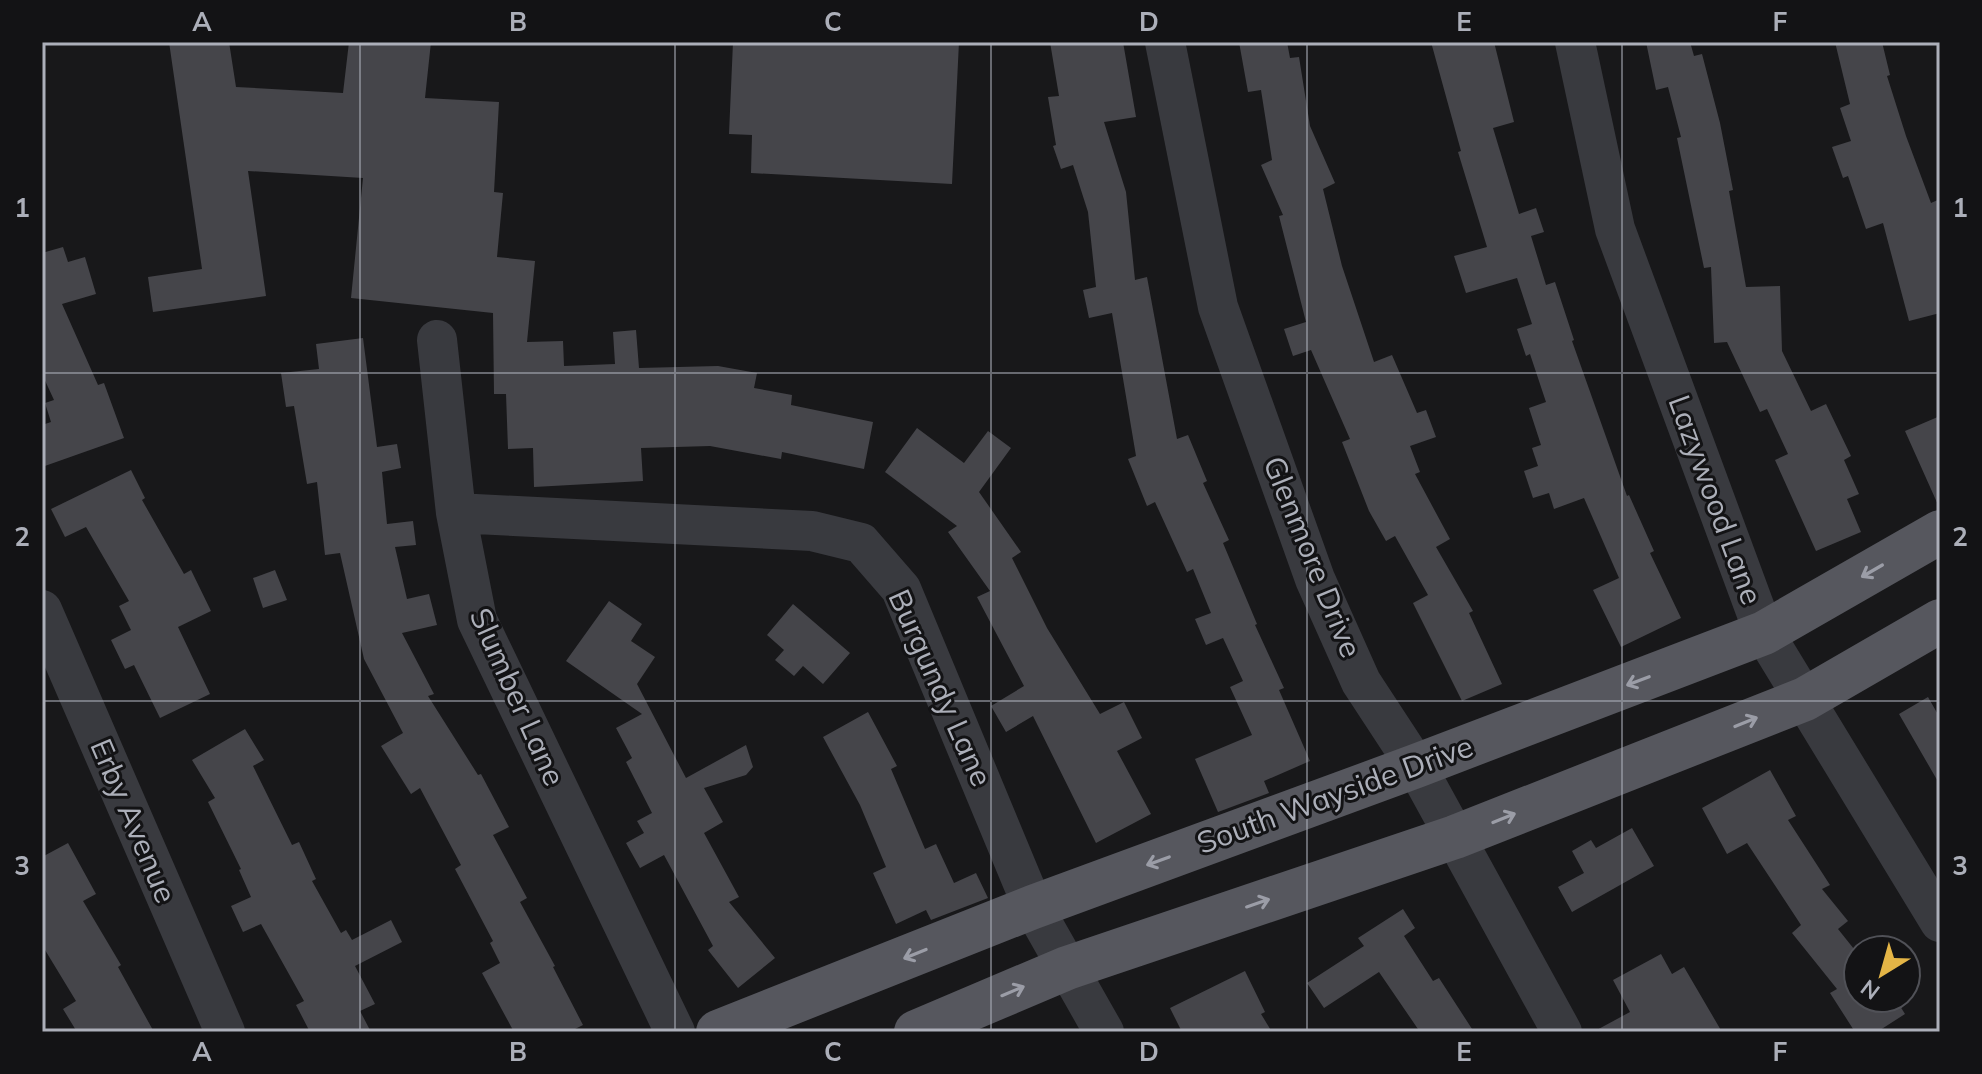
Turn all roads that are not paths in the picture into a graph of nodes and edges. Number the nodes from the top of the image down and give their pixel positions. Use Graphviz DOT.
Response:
graph roads {
  1 [pos="1165,42"];
  2 [pos="1575,42"];
  3 [pos="437,340"];
  4 [pos="456,513"];
  5 [pos="1940,532"];
  6 [pos="42,610"];
  7 [pos="1940,621"];
  8 [pos="1764,633"];
  9 [pos="1805,699"];
  10 [pos="1416,766"];
  11 [pos="1455,837"];
  12 [pos="1033,907"];
  13 [pos="1940,922"];
  14 [pos="1067,968"];
  15 [pos="225,1032"];
  16 [pos="675,1032"];
  17 [pos="718,1032"];
  18 [pos="916,1032"];
  19 [pos="1104,1032"];
  20 [pos="1562,1032"];
  1 -- 10 [label="street, Glenmore Drive"];
  2 -- 8 [label="street, Lazywood Lane"];
  3 -- 4 [label="street, Slumber Lane"];
  4 -- 12 [label="street, Burgundy Lane"];
  4 -- 16 [label="street, Slumber Lane"];
  5 -- 8 [label="main road, South Wayside Drive, one-way"];
  6 -- 15 [label="street, Erby Avenue"];
  7 -- 9 [label="main road"];
  8 -- 9 [label="street, Lazywood Lane"];
  8 -- 10 [label="main road, South Wayside Drive, one-way"];
  11 -- 9 [label="main road, one-way"];
  9 -- 13 [label="street, Lazywood Lane"];
  10 -- 11 [label="street, Glenmore Drive"];
  10 -- 12 [label="main road, South Wayside Drive, one-way"];
  14 -- 11 [label="main road, one-way"];
  11 -- 20 [label="street, Glenmore Drive"];
  12 -- 14 [label="street, Burgundy Lane"];
  12 -- 17 [label="main road, South Wayside Drive, one-way"];
  18 -- 14 [label="main road, one-way"];
  14 -- 19 [label="street, Burgundy Lane"];
}
